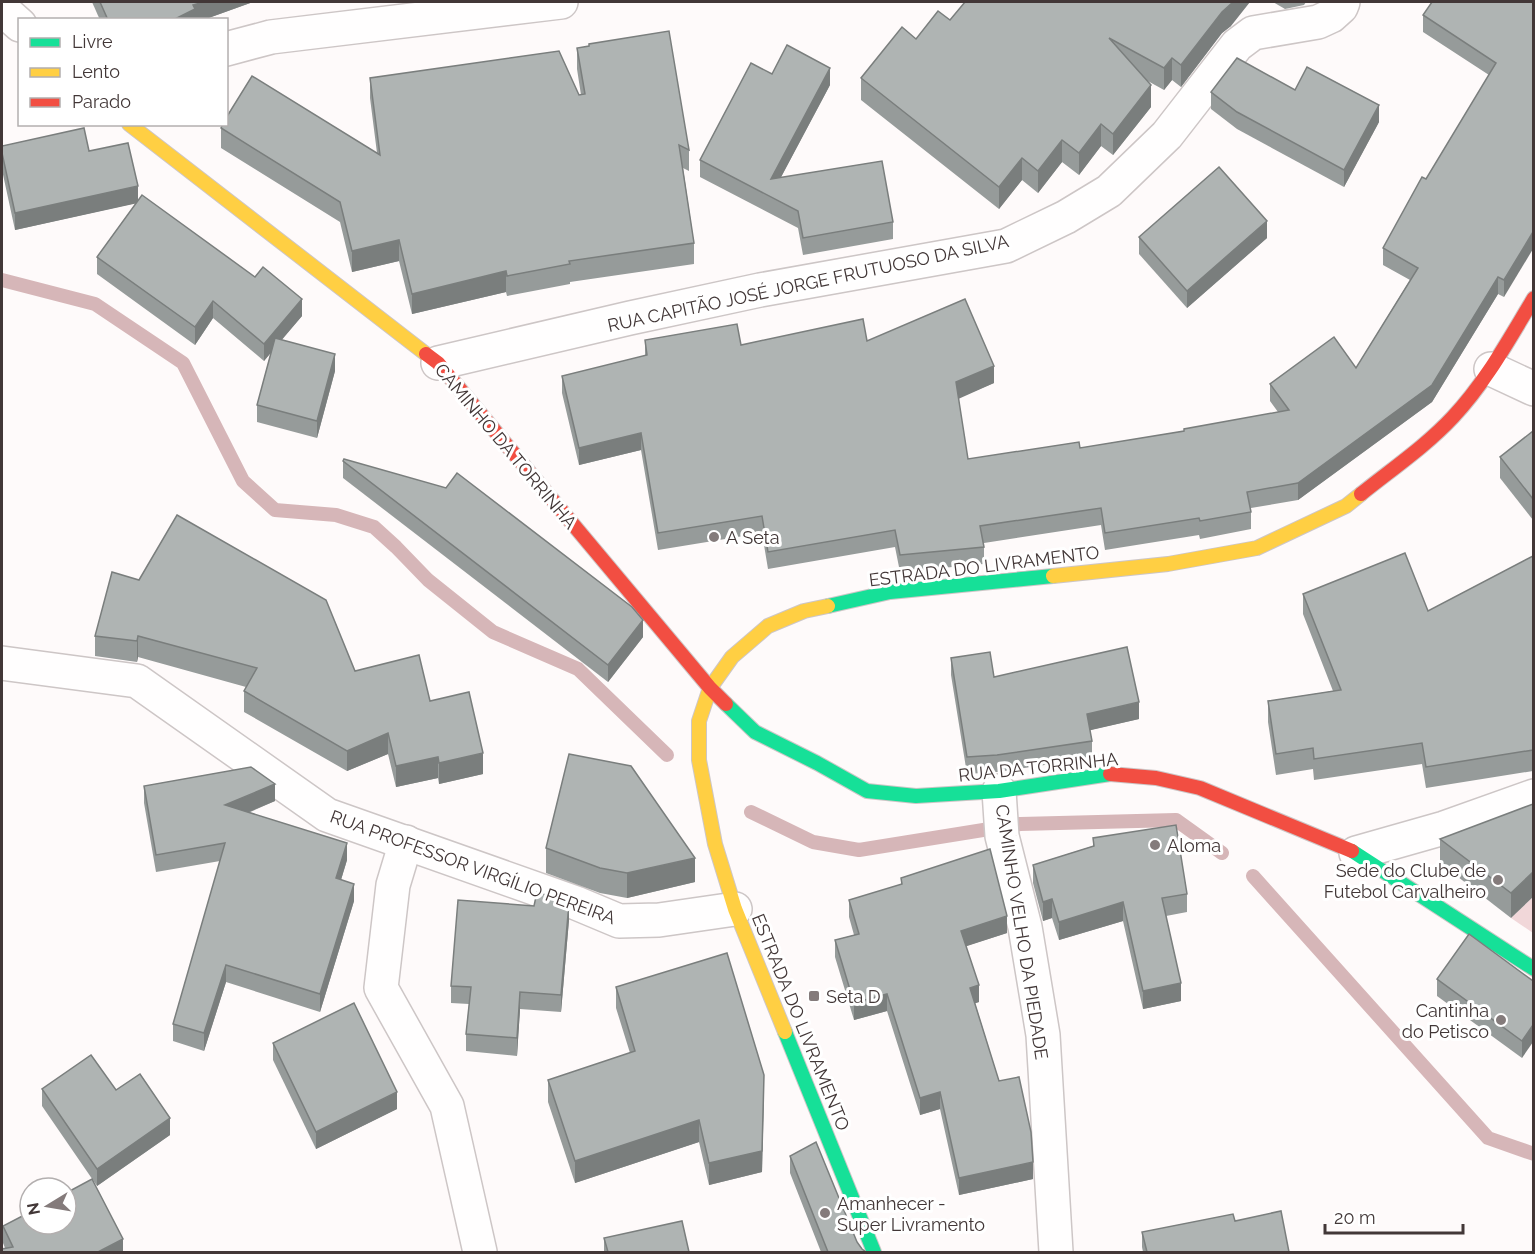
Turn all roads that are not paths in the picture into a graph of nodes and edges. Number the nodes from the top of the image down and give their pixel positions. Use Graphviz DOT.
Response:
graph roads {
  1 [pos="561,2"];
  2 [pos="1343,2"];
  3 [pos="2,9"];
  4 [pos="18,24"];
  5 [pos="228,48"];
  6 [pos="132,126"];
  7 [pos="1533,298"];
  8 [pos="438,363"];
  9 [pos="1491,369"];
  10 [pos="1533,389"];
  11 [pos="2,663"];
  12 [pos="710,688"];
  13 [pos="999,790"];
  14 [pos="1533,795"];
  15 [pos="406,842"];
  16 [pos="1356,853"];
  17 [pos="735,909"];
  18 [pos="1533,969"];
  19 [pos="480,1252"];
  20 [pos="874,1252"];
  21 [pos="1056,1252"];
  1 -- 5 [label="street"];
  2 -- 8 [label="street, RUA CAPITÃO JOSÉ JORGE FRUTUOSO DA SILVA"];
  3 -- 4 [label="street"];
  6 -- 8 [label="street, CAMINHO DA TORRINHA"];
  7 -- 9 [label="street, ESTRADA DO LIVRAMENTO"];
  8 -- 12 [label="street, CAMINHO DA TORRINHA"];
  9 -- 10 [label="street"];
  9 -- 12 [label="street, ESTRADA DO LIVRAMENTO"];
  11 -- 15 [label="street, RUA PROFESSOR VIRGÍLIO PEREIRA"];
  12 -- 13 [label="street, RUA DA TORRINHA"];
  12 -- 17 [label="street, ESTRADA DO LIVRAMENTO"];
  13 -- 16 [label="street, RUA DA TORRINHA"];
  13 -- 21 [label="street, CAMINHO VELHO DA PIEDADE"];
  14 -- 16 [label="street"];
  15 -- 17 [label="street, RUA PROFESSOR VIRGÍLIO PEREIRA"];
  15 -- 19 [label="street"];
  16 -- 18 [label="street, RUA DA TORRINHA"];
  17 -- 20 [label="street, ESTRADA DO LIVRAMENTO"];
}
